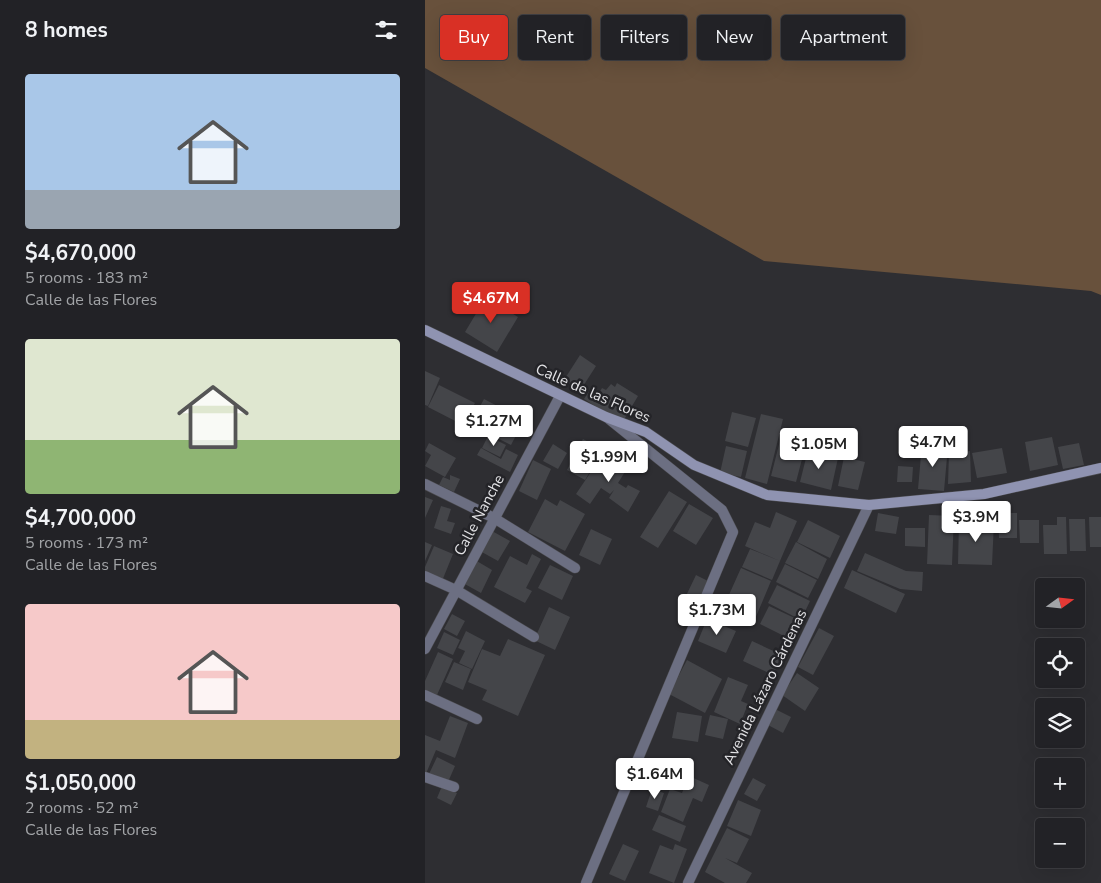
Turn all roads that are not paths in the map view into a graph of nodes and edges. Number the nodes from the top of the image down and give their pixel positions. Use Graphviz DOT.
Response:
graph roads {
  1 [pos="425,330"];
  2 [pos="560,396"];
  3 [pos="606,417"];
  4 [pos="1101,468"];
  5 [pos="425,484"];
  6 [pos="869,505"];
  7 [pos="494,518"];
  8 [pos="575,568"];
  9 [pos="425,576"];
  10 [pos="456,590"];
  11 [pos="534,637"];
  12 [pos="425,649"];
  13 [pos="425,695"];
  14 [pos="477,719"];
  15 [pos="425,776"];
  16 [pos="454,787"];
  17 [pos="586,883"];
  18 [pos="688,883"];
  1 -- 2 [label="street, Calle de las Flores"];
  2 -- 3 [label="street, Calle de las Flores"];
  2 -- 7 [label="street, Calle Nanche"];
  3 -- 6 [label="street, Calle de las Flores"];
  3 -- 17 [label="street"];
  4 -- 6 [label="street, Calle de las Flores"];
  5 -- 7 [label="street"];
  6 -- 18 [label="street, Avenida Lázaro Cárdenas"];
  7 -- 8 [label="street"];
  7 -- 10 [label="street, Calle Nanche"];
  9 -- 10 [label="street"];
  10 -- 11 [label="street"];
  10 -- 12 [label="street, Calle Nanche"];
  13 -- 14 [label="street"];
  15 -- 16 [label="street"];
}
